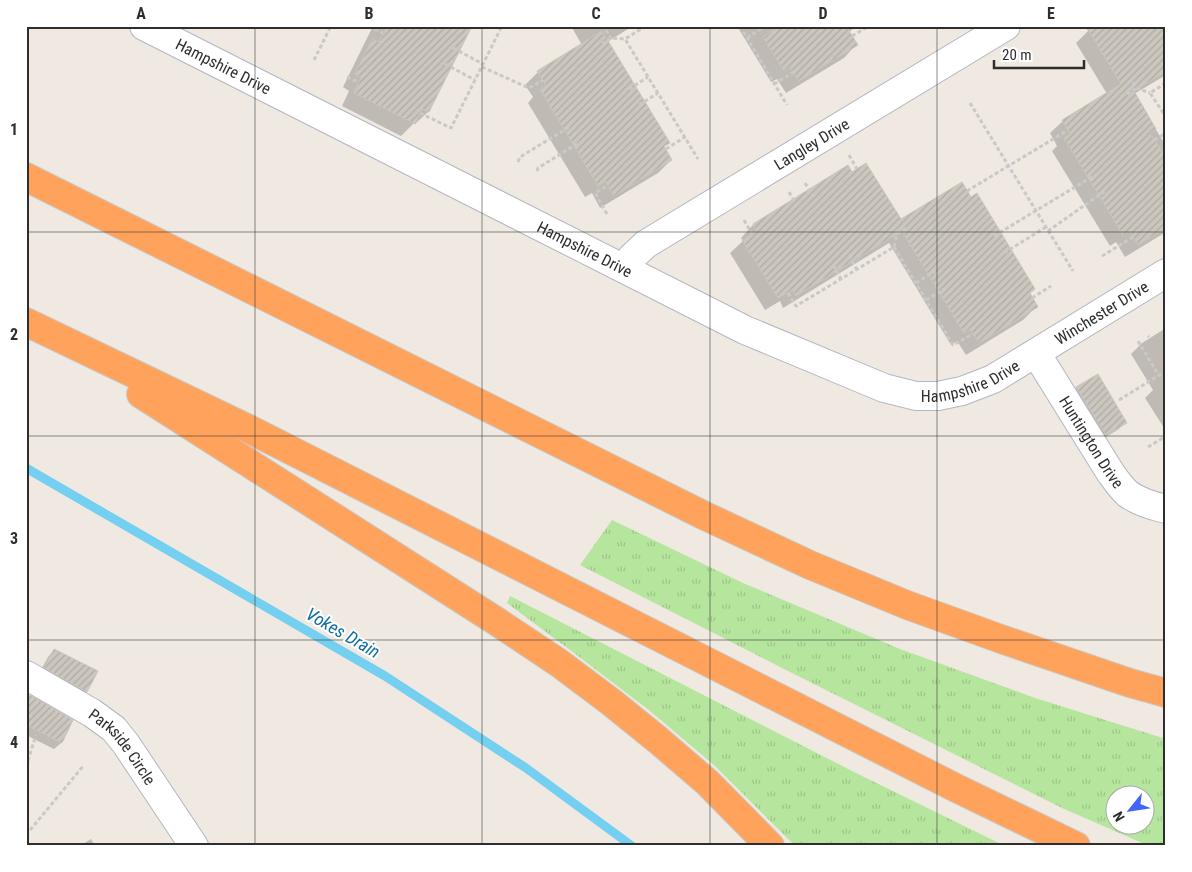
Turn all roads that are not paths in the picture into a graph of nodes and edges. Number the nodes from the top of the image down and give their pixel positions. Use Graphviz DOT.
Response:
graph roads {
  1 [pos="144,26"];
  2 [pos="1006,26"];
  3 [pos="26,177"];
  4 [pos="626,269"];
  5 [pos="1166,273"];
  6 [pos="31,324"];
  7 [pos="1036,353"];
  8 [pos="1166,509"];
  9 [pos="26,675"];
  10 [pos="1166,693"];
  11 [pos="194,846"];
  12 [pos="770,846"];
  13 [pos="1076,846"];
  1 -- 4 [label="street, Hampshire Drive"];
  2 -- 4 [label="street, Langley Drive"];
  3 -- 10 [label="highway"];
  4 -- 7 [label="street, Hampshire Drive"];
  5 -- 7 [label="street, Winchester Drive"];
  6 -- 12 [label="highway"];
  6 -- 13 [label="highway"];
  7 -- 8 [label="street, Huntington Drive"];
  9 -- 11 [label="street, Parkside Circle"];
}
